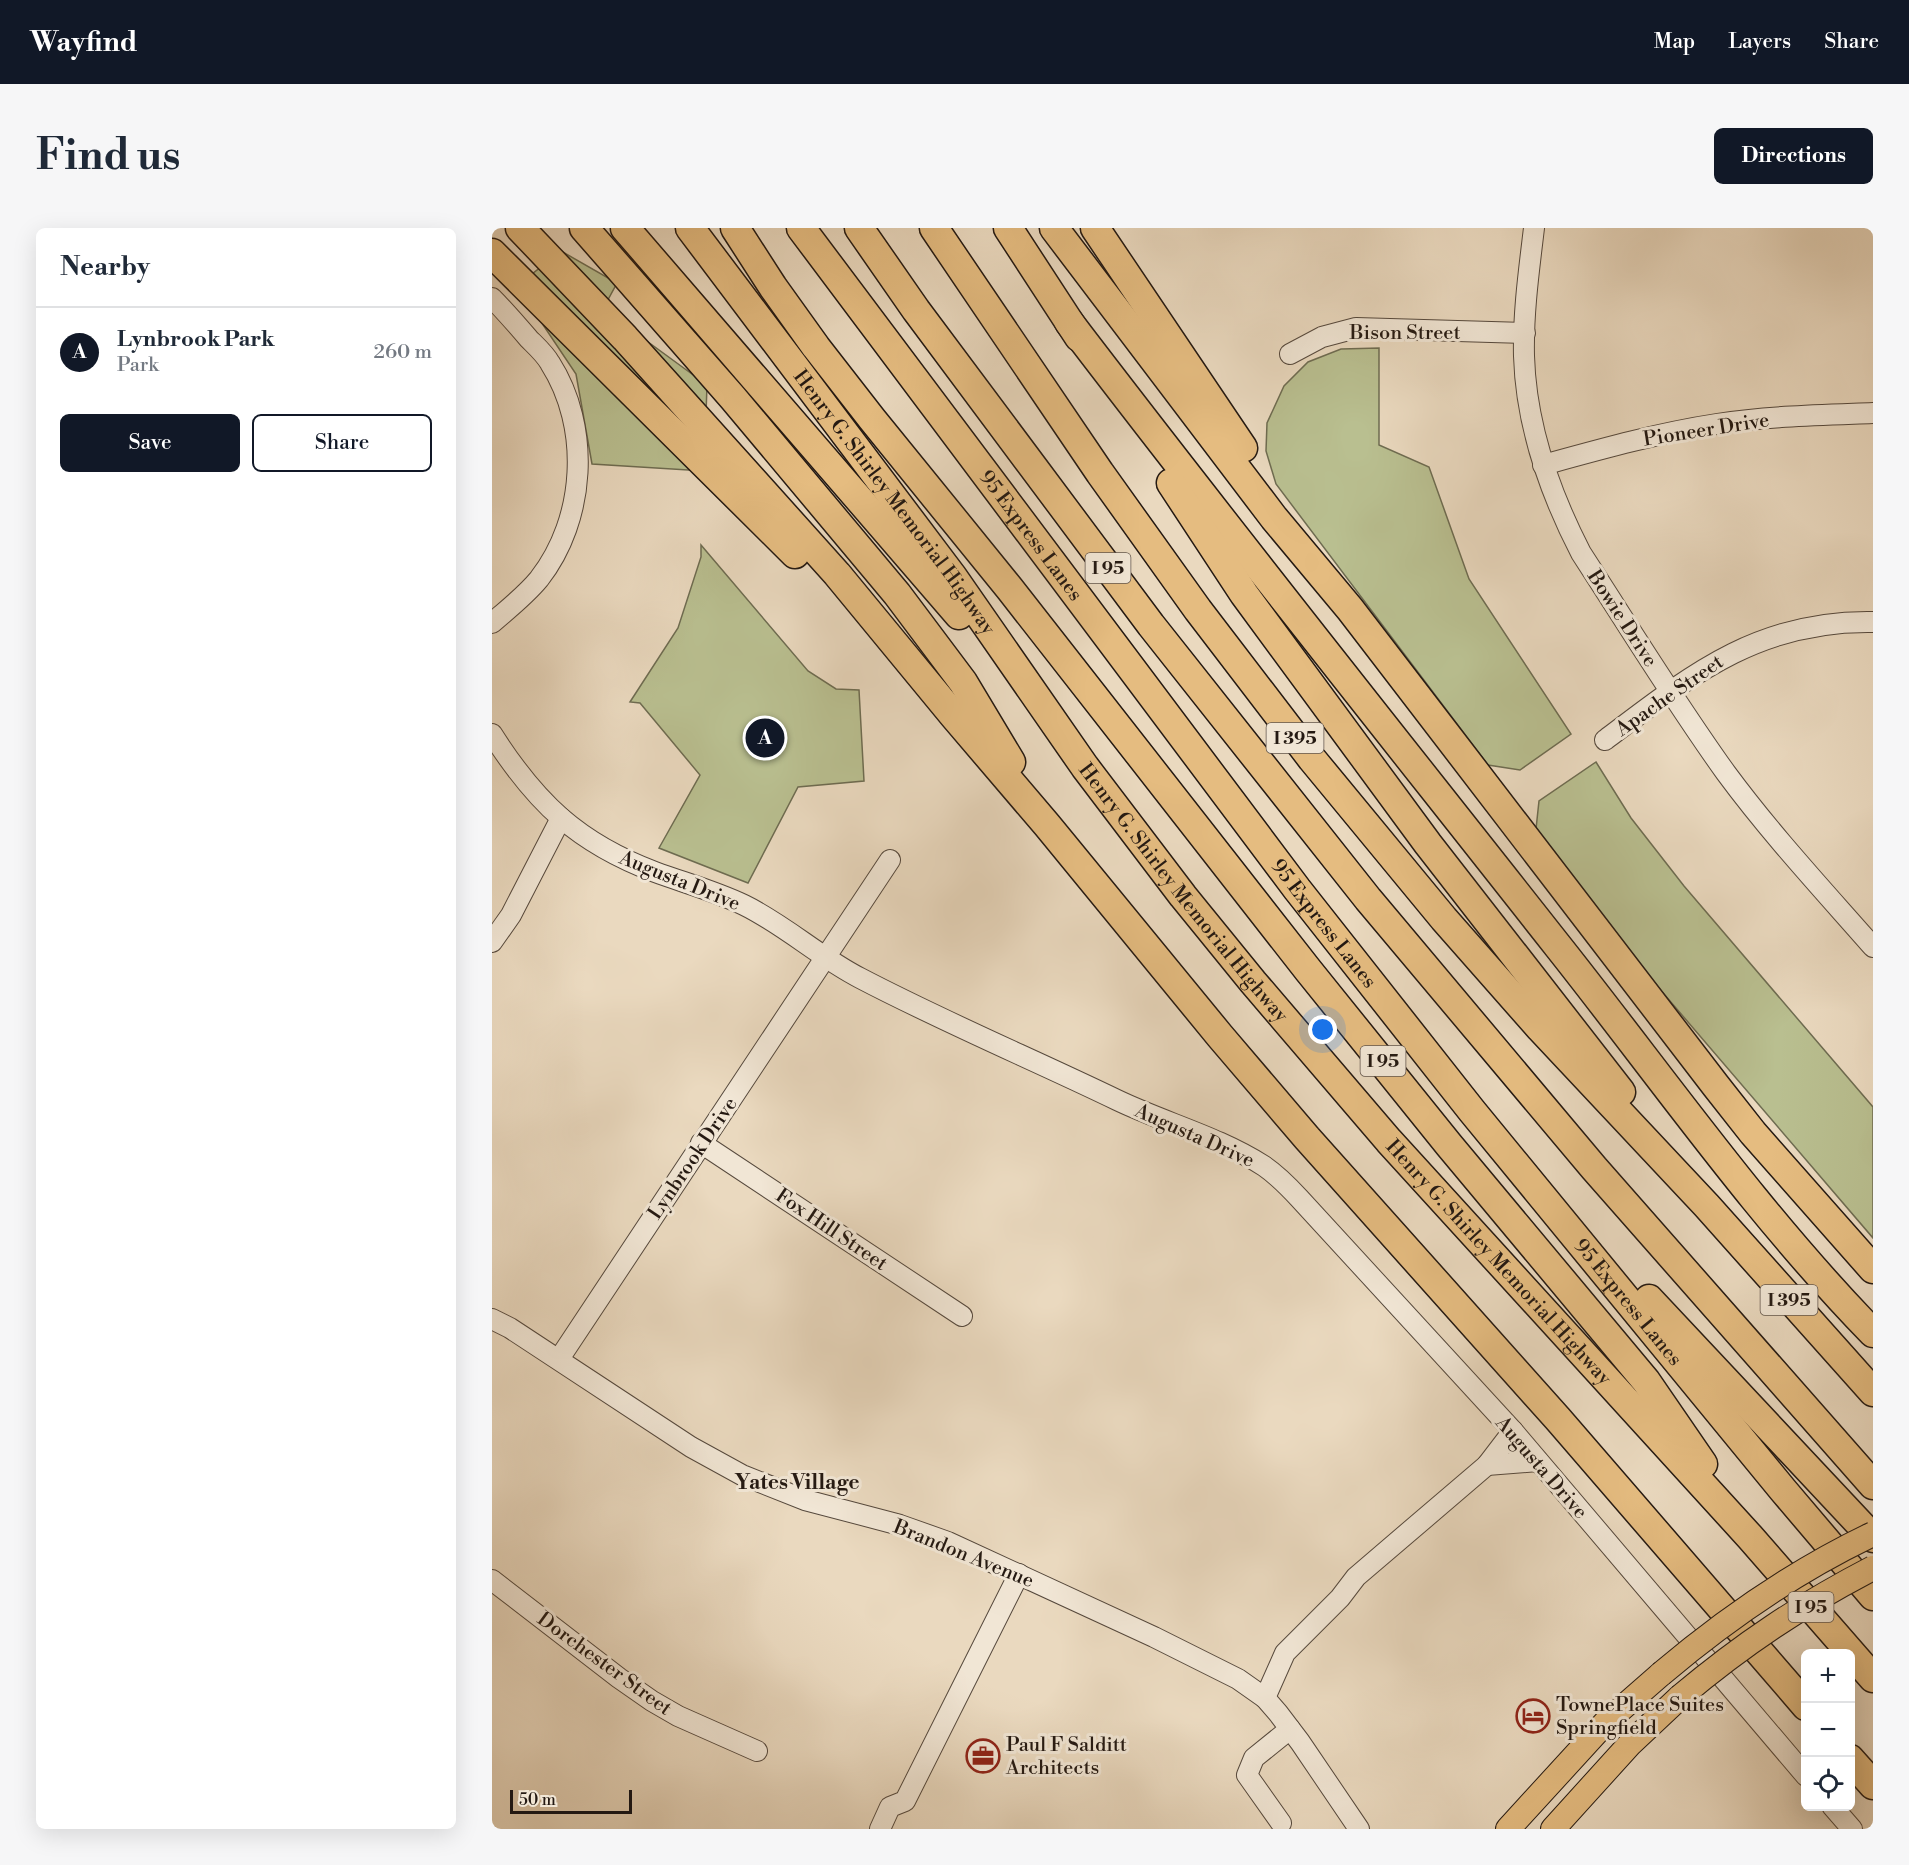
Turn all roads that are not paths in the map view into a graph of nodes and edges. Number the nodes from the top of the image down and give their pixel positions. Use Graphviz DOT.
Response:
graph roads {
  1 [pos="520,228"];
  2 [pos="584,228"];
  3 [pos="625,228"];
  4 [pos="690,228"];
  5 [pos="735,228"];
  6 [pos="801,228"];
  7 [pos="859,228"];
  8 [pos="934,228"];
  9 [pos="1008,228"];
  10 [pos="1054,228"];
  11 [pos="1095,228"];
  12 [pos="1534,228"];
  13 [pos="492,253"];
  14 [pos="492,298"];
  15 [pos="1069,322"];
  16 [pos="1525,333"];
  17 [pos="1290,354"];
  18 [pos="1873,413"];
  19 [pos="1543,465"];
  20 [pos="1350,609"];
  21 [pos="1873,621"];
  22 [pos="492,623"];
  23 [pos="1670,691"];
  24 [pos="954,716"];
  25 [pos="492,734"];
  26 [pos="1605,740"];
  27 [pos="1085,766"];
  28 [pos="561,818"];
  29 [pos="1047,825"];
  30 [pos="890,860"];
  31 [pos="492,942"];
  32 [pos="1873,946"];
  33 [pos="826,957"];
  34 [pos="1472,1111"];
  35 [pos="702,1143"];
  36 [pos="1707,1206"];
  37 [pos="1873,1269"];
  38 [pos="962,1316"];
  39 [pos="492,1319"];
  40 [pos="1873,1333"];
  41 [pos="559,1359"];
  42 [pos="1873,1392"];
  43 [pos="1798,1401"];
  44 [pos="1513,1431"];
  45 [pos="1538,1461"];
  46 [pos="1487,1465"];
  47 [pos="1873,1469"];
  48 [pos="1873,1485"];
  49 [pos="1873,1536"];
  50 [pos="1750,1537"];
  51 [pos="1873,1568"];
  52 [pos="1019,1574"];
  53 [pos="492,1580"];
  54 [pos="1873,1596"];
  55 [pos="1873,1678"];
  56 [pos="1264,1698"];
  57 [pos="1803,1703"];
  58 [pos="1290,1729"];
  59 [pos="757,1751"];
  60 [pos="1855,1764"];
  61 [pos="1801,1770"];
  62 [pos="1873,1785"];
  63 [pos="1836,1811"];
  64 [pos="1281,1823"];
  65 [pos="880,1829"];
  66 [pos="1359,1829"];
  67 [pos="1508,1829"];
  68 [pos="1553,1829"];
  69 [pos="1852,1829"];
  1 -- 24 [label="highway"];
  2 -- 29 [label="highway"];
  3 -- 27 [label="highway"];
  4 -- 27 [label="highway, Henry G. Shirley Memorial Highway"];
  5 -- 50 [label="highway, I 95"];
  6 -- 34 [label="highway, 95 Express Lanes"];
  7 -- 43 [label="highway, I 95"];
  8 -- 36 [label="highway, I 395"];
  9 -- 15 [label="highway"];
  10 -- 20 [label="highway"];
  11 -- 20 [label="highway"];
  12 -- 16 [label="street, Bowie Drive"];
  13 -- 24 [label="highway"];
  14 -- 22 [label="street"];
  15 -- 36 [label="highway"];
  15 -- 40 [label="highway"];
  16 -- 17 [label="street, Bison Street"];
  16 -- 19 [label="street, Bowie Drive"];
  18 -- 19 [label="street, Pioneer Drive"];
  19 -- 23 [label="street, Bowie Drive"];
  20 -- 37 [label="highway"];
  21 -- 23 [label="street, Apache Street"];
  23 -- 26 [label="street, Apache Street"];
  23 -- 32 [label="street, Bowie Drive"];
  24 -- 29 [label="highway"];
  25 -- 28 [label="street, Augusta Drive"];
  27 -- 50 [label="highway, Henry G. Shirley Memorial Highway"];
  28 -- 31 [label="street"];
  28 -- 33 [label="street, Augusta Drive"];
  29 -- 57 [label="highway"];
  30 -- 33 [label="street, Lynbrook Drive"];
  33 -- 35 [label="street, Lynbrook Drive"];
  33 -- 44 [label="street, Augusta Drive"];
  34 -- 49 [label="highway"];
  34 -- 54 [label="highway, 95 Express Lanes"];
  35 -- 38 [label="street, Fox Hill Street"];
  35 -- 41 [label="street, Lynbrook Drive"];
  36 -- 42 [label="highway, I 395"];
  39 -- 41 [label="street, Brandon Avenue"];
  41 -- 52 [label="street, Brandon Avenue"];
  43 -- 47 [label="highway"];
  43 -- 48 [label="highway, I 95"];
  44 -- 45 [label="street, Augusta Drive"];
  44 -- 46 [label="street"];
  45 -- 46 [label="street"];
  45 -- 61 [label="street, Augusta Drive"];
  46 -- 56 [label="street"];
  49 -- 67 [label="main road, bridge"];
  50 -- 55 [label="highway, Henry G. Shirley Memorial Highway / I 95"];
  51 -- 68 [label="main road, bridge"];
  52 -- 56 [label="street, Brandon Avenue"];
  52 -- 65 [label="street"];
  53 -- 59 [label="street, Dorchester Street"];
  56 -- 58 [label="street, Brandon Avenue"];
  58 -- 64 [label="street"];
  58 -- 66 [label="street, Brandon Avenue"];
  60 -- 62 [label="highway"];
  63 -- 69 [label="street"];
}
